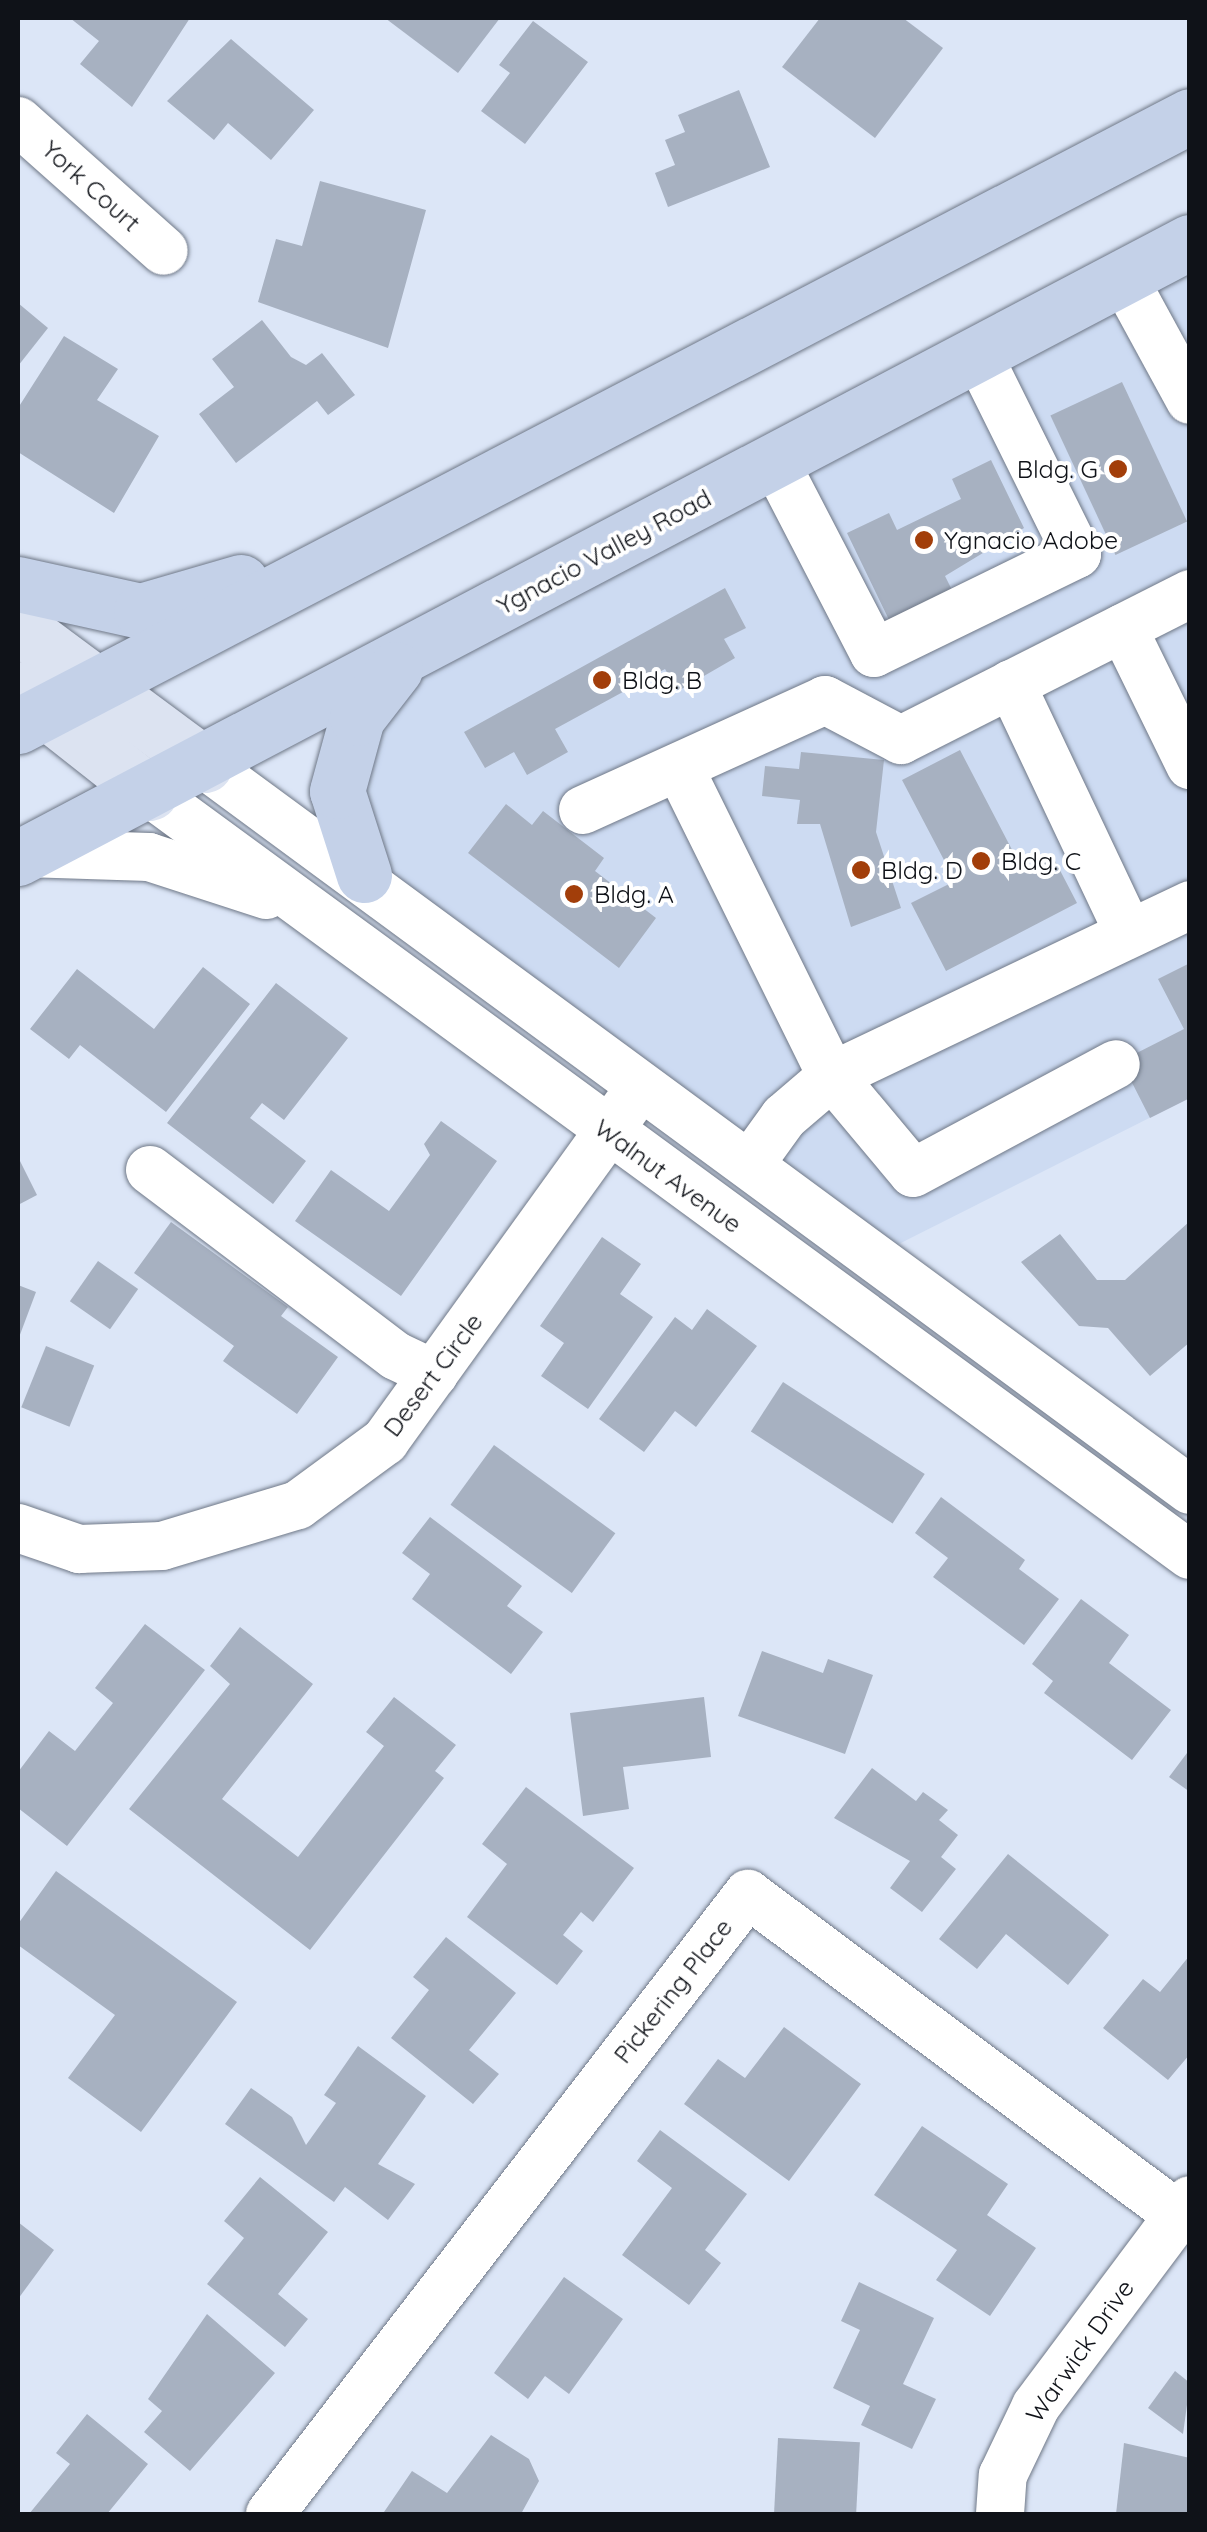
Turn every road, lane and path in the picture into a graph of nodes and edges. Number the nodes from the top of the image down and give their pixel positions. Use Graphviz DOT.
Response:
graph roads {
  1 [pos="1190,116"];
  2 [pos="18,121"];
  3 [pos="1190,242"];
  4 [pos="164,250"];
  5 [pos="1123,277"];
  6 [pos="978,354"];
  7 [pos="1190,400"];
  8 [pos="775,462"];
  9 [pos="440,510"];
  10 [pos="18,584"];
  11 [pos="1190,594"];
  12 [pos="18,626"];
  13 [pos="1123,628"];
  14 [pos="404,658"];
  15 [pos="1011,684"];
  16 [pos="44,702"];
  17 [pos="206,765"];
  18 [pos="1190,765"];
  19 [pos="679,766"];
  20 [pos="150,793"];
  21 [pos="583,810"];
  22 [pos="22,856"];
  23 [pos="364,875"];
  24 [pos="1190,905"];
  25 [pos="304,908"];
  26 [pos="1129,934"];
  27 [pos="1116,1064"];
  28 [pos="832,1076"];
  29 [pos="642,1083"];
  30 [pos="608,1133"];
  31 [pos="753,1160"];
  32 [pos="150,1170"];
  33 [pos="434,1374"];
  34 [pos="1190,1490"];
  35 [pos="18,1528"];
  36 [pos="1187,1548"];
  37 [pos="1184,2208"];
  38 [pos="270,2514"];
  39 [pos="1000,2514"];
  1 -- 9 [label="highway"];
  2 -- 4 [label="street, York Court"];
  3 -- 5 [label="highway, Ygnacio Valley Road"];
  5 -- 6 [label="highway, Ygnacio Valley Road"];
  5 -- 7 [label="street"];
  6 -- 8 [label="highway, Ygnacio Valley Road"];
  6 -- 8 [label="street"];
  8 -- 14 [label="highway, Ygnacio Valley Road"];
  9 -- 10 [label="highway"];
  9 -- 16 [label="highway"];
  11 -- 13 [label="street"];
  12 -- 16 [label="main road"];
  13 -- 15 [label="street"];
  13 -- 18 [label="street"];
  14 -- 17 [label="highway, Ygnacio Valley Road"];
  14 -- 23 [label="highway"];
  15 -- 19 [label="street"];
  15 -- 26 [label="street"];
  16 -- 17 [label="main road"];
  16 -- 20 [label="main road"];
  17 -- 20 [label="highway, Ygnacio Valley Road"];
  17 -- 23 [label="street"];
  19 -- 21 [label="street"];
  19 -- 28 [label="street"];
  20 -- 22 [label="highway, Ygnacio Valley Road"];
  20 -- 25 [label="street, Walnut Avenue"];
  22 -- 25 [label="street"];
  23 -- 29 [label="street"];
  24 -- 26 [label="street"];
  25 -- 30 [label="street, Walnut Avenue"];
  26 -- 28 [label="street"];
  27 -- 28 [label="street"];
  28 -- 31 [label="street"];
  29 -- 30 [label="street, Desert Circle"];
  29 -- 31 [label="street"];
  30 -- 33 [label="street, Desert Circle"];
  30 -- 36 [label="street, Walnut Avenue"];
  31 -- 34 [label="street"];
  32 -- 33 [label="street"];
  33 -- 35 [label="street, Desert Circle"];
  37 -- 38 [label="street, Pickering Place"];
  37 -- 39 [label="street, Warwick Drive"];
}
